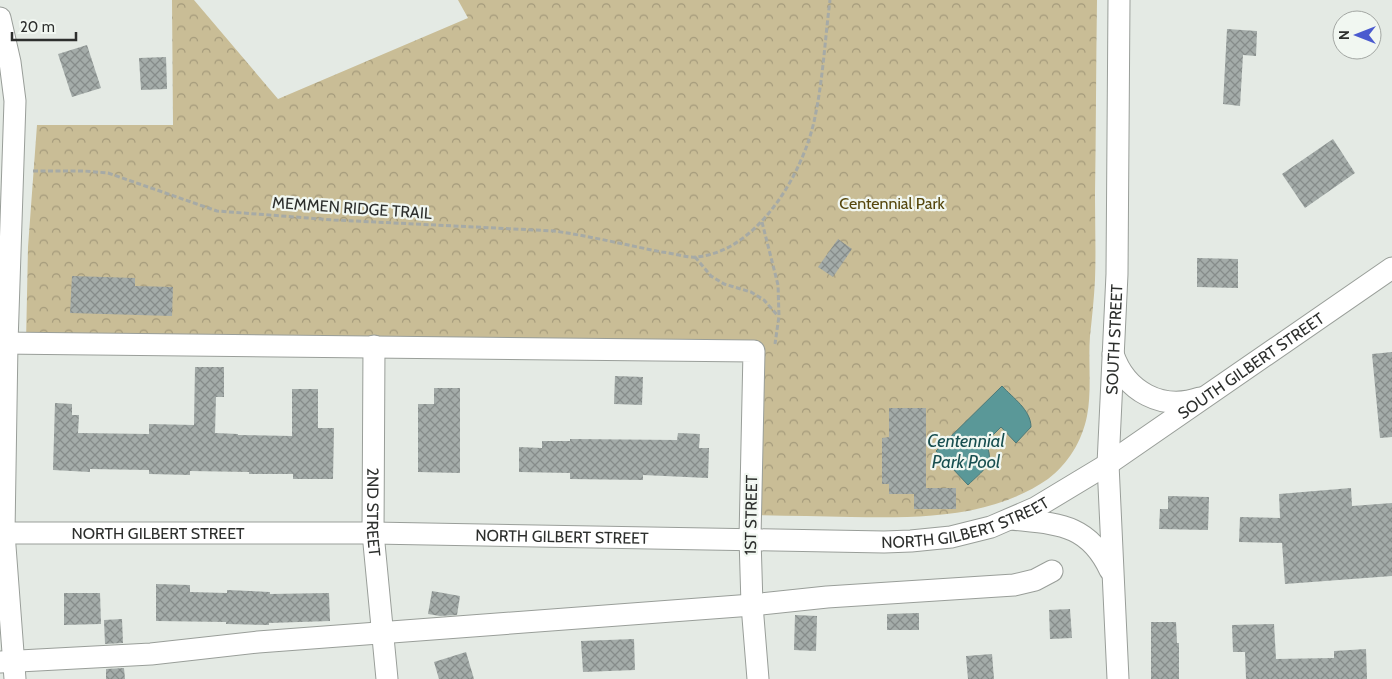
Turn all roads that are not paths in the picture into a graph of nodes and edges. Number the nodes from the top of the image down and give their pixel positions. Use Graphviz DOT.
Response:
graph roads {
  1 [pos="1119,0"];
  2 [pos="0,18"];
  3 [pos="6,171"];
  4 [pos="1392,268"];
  5 [pos="3,343"];
  6 [pos="374,346"];
  7 [pos="1112,352"];
  8 [pos="1209,395"];
  9 [pos="1108,464"];
  10 [pos="1011,519"];
  11 [pos="2,532"];
  12 [pos="373,532"];
  13 [pos="750,538"];
  14 [pos="1052,571"];
  15 [pos="1112,576"];
  16 [pos="752,605"];
  17 [pos="383,632"];
  18 [pos="10,667"];
  19 [pos="387,679"];
  20 [pos="758,679"];
  21 [pos="1118,679"];
  1 -- 7 [label="street, SOUTH STREET"];
  2 -- 3 [label="street"];
  3 -- 5 [label="street"];
  4 -- 8 [label="street, SOUTH GILBERT STREET"];
  5 -- 6 [label="street"];
  5 -- 11 [label="street"];
  6 -- 12 [label="street, 2ND STREET"];
  6 -- 13 [label="street, 1ST STREET"];
  7 -- 8 [label="street"];
  7 -- 9 [label="street, SOUTH STREET"];
  8 -- 9 [label="street, SOUTH GILBERT STREET"];
  9 -- 10 [label="street, NORTH GILBERT STREET"];
  9 -- 15 [label="street, SOUTH STREET"];
  10 -- 13 [label="street, NORTH GILBERT STREET"];
  10 -- 15 [label="street"];
  11 -- 12 [label="street, NORTH GILBERT STREET"];
  11 -- 18 [label="street"];
  12 -- 13 [label="street, NORTH GILBERT STREET"];
  12 -- 17 [label="street, 2ND STREET"];
  13 -- 16 [label="street, 1ST STREET"];
  14 -- 16 [label="street"];
  15 -- 21 [label="street, SOUTH STREET"];
  16 -- 17 [label="street"];
  16 -- 20 [label="street, 1ST STREET"];
  17 -- 18 [label="street"];
  17 -- 19 [label="street, 2ND STREET"];
}
